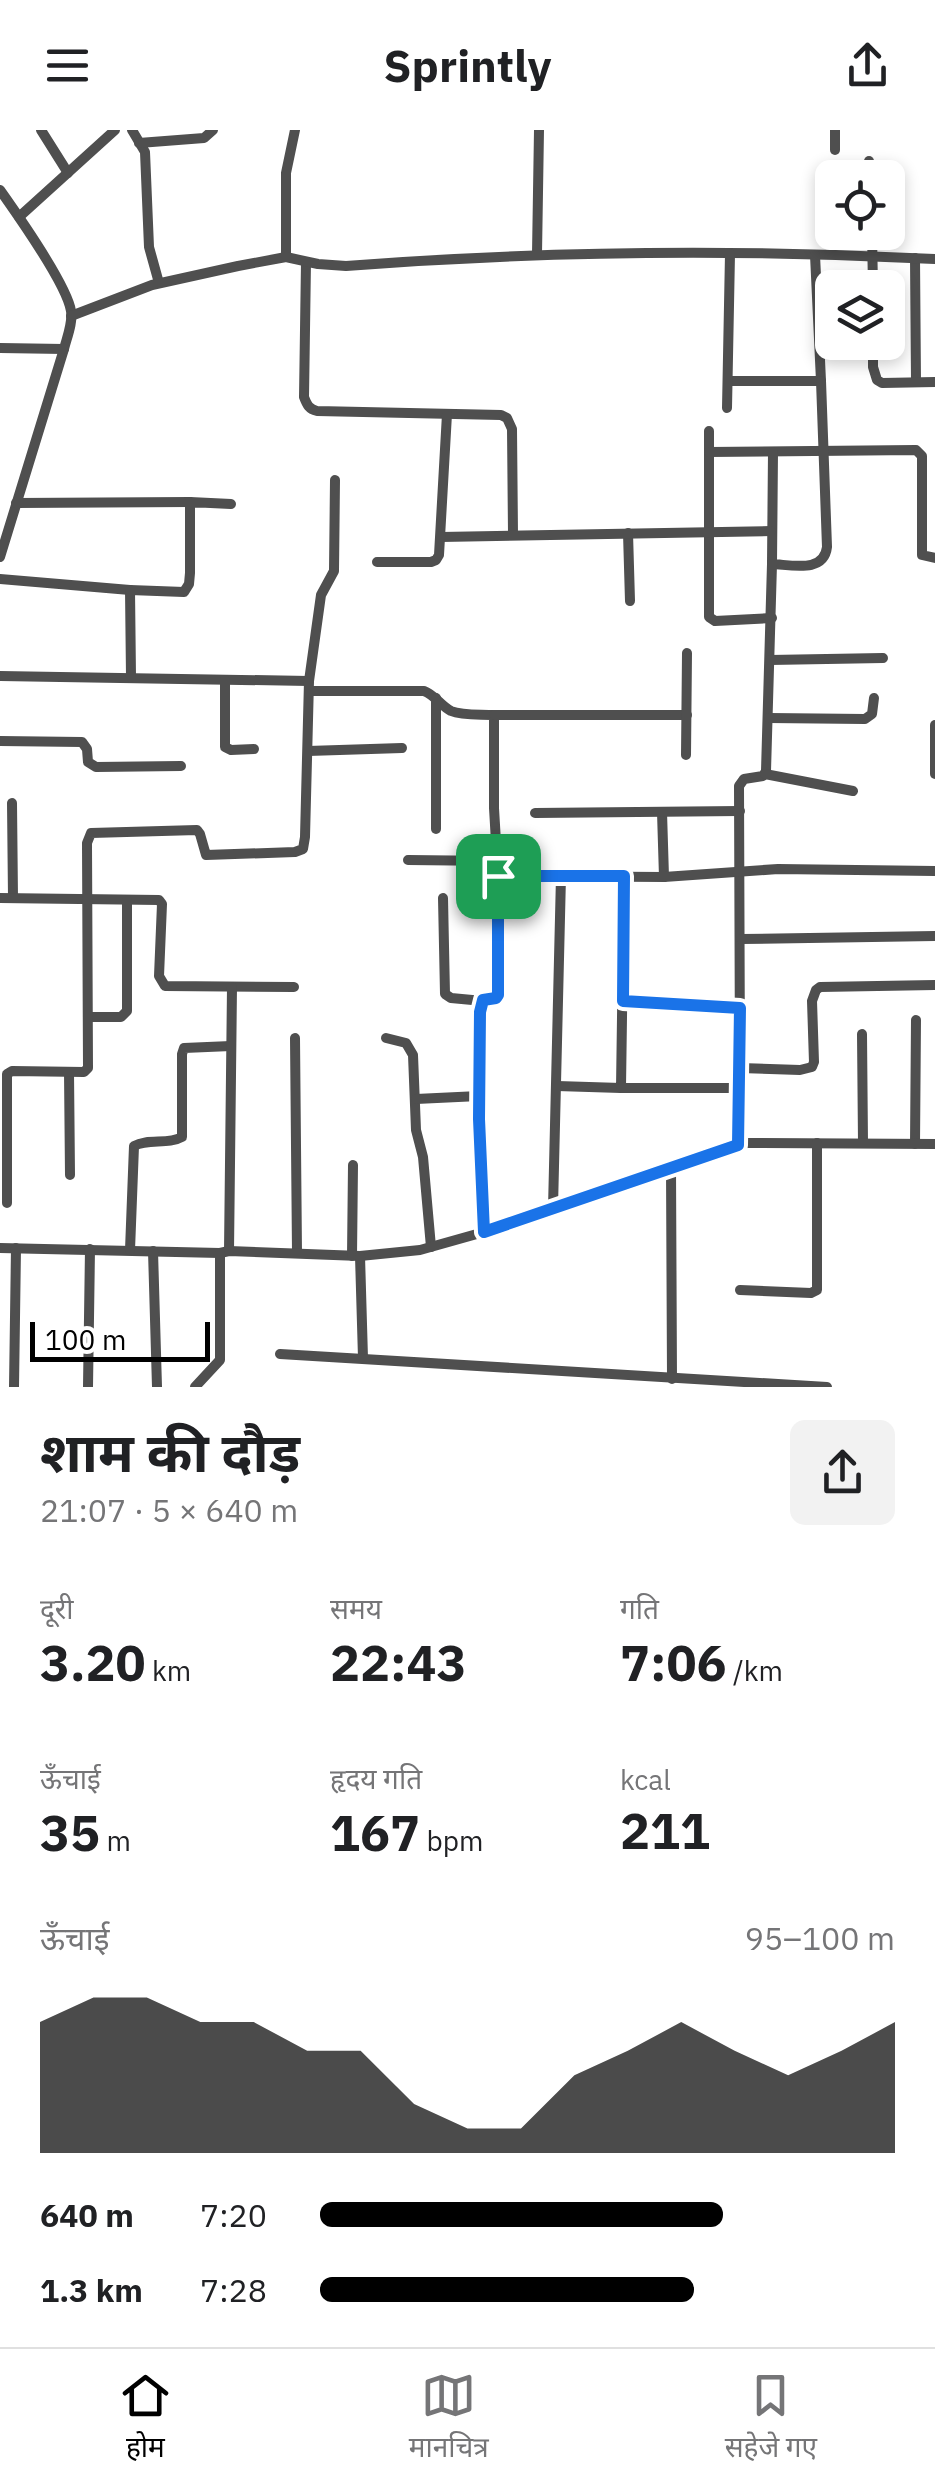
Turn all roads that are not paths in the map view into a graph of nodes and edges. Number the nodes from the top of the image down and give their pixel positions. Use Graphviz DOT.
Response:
graph roads {
  1 [pos="41,130"];
  2 [pos="116,130"];
  3 [pos="132,130"];
  4 [pos="212,130"];
  5 [pos="296,130"];
  6 [pos="539,130"];
  7 [pos="835,130"];
  8 [pos="139,143"];
  9 [pos="835,150"];
  10 [pos="68,173"];
  11 [pos="0,190"];
  12 [pos="19,217"];
  13 [pos="873,250"];
  14 [pos="537,254"];
  15 [pos="730,254"];
  16 [pos="816,255"];
  17 [pos="873,256"];
  18 [pos="286,257"];
  19 [pos="915,258"];
  20 [pos="935,259"];
  21 [pos="306,262"];
  22 [pos="873,270"];
  23 [pos="159,283"];
  24 [pos="71,316"];
  25 [pos="0,348"];
  26 [pos="64,349"];
  27 [pos="873,360"];
  28 [pos="821,380"];
  29 [pos="728,381"];
  30 [pos="916,382"];
  31 [pos="935,382"];
  32 [pos="727,408"];
  33 [pos="447,414"];
  34 [pos="709,431"];
  35 [pos="710,452"];
  36 [pos="774,452"];
  37 [pos="824,452"];
  38 [pos="334,480"];
  39 [pos="190,502"];
  40 [pos="16,503"];
  41 [pos="231,504"];
  42 [pos="711,532"];
  43 [pos="771,532"];
  44 [pos="628,533"];
  45 [pos="512,534"];
  46 [pos="441,536"];
  47 [pos="2,541"];
  48 [pos="0,557"];
  49 [pos="935,558"];
  50 [pos="377,562"];
  51 [pos="772,564"];
  52 [pos="0,579"];
  53 [pos="130,590"];
  54 [pos="630,601"];
  55 [pos="772,618"];
  56 [pos="687,654"];
  57 [pos="883,658"];
  58 [pos="770,660"];
  59 [pos="0,676"];
  60 [pos="131,677"];
  61 [pos="225,680"];
  62 [pos="309,686"];
  63 [pos="436,698"];
  64 [pos="874,698"];
  65 [pos="494,715"];
  66 [pos="687,715"];
  67 [pos="770,718"];
  68 [pos="935,725"];
  69 [pos="0,741"];
  70 [pos="935,747"];
  71 [pos="402,748"];
  72 [pos="254,750"];
  73 [pos="308,751"];
  74 [pos="686,754"];
  75 [pos="182,766"];
  76 [pos="765,774"];
  77 [pos="935,774"];
  78 [pos="853,792"];
  79 [pos="12,803"];
  80 [pos="740,810"];
  81 [pos="536,812"];
  82 [pos="662,812"];
  83 [pos="436,829"];
  84 [pos="408,860"];
  85 [pos="496,862"];
  86 [pos="935,871"];
  87 [pos="741,872"];
  88 [pos="498,876"];
  89 [pos="561,876"];
  90 [pos="624,876"];
  91 [pos="664,877"];
  92 [pos="6,898"];
  93 [pos="443,898"];
  94 [pos="88,900"];
  95 [pos="128,900"];
  96 [pos="935,936"];
  97 [pos="741,940"];
  98 [pos="935,985"];
  99 [pos="232,987"];
  100 [pos="294,987"];
  101 [pos="483,1000"];
  102 [pos="623,1001"];
  103 [pos="740,1008"];
  104 [pos="88,1017"];
  105 [pos="916,1020"];
  106 [pos="862,1034"];
  107 [pos="295,1038"];
  108 [pos="386,1038"];
  109 [pos="231,1046"];
  110 [pos="740,1068"];
  111 [pos="69,1072"];
  112 [pos="556,1086"];
  113 [pos="621,1088"];
  114 [pos="740,1088"];
  115 [pos="479,1096"];
  116 [pos="416,1099"];
  117 [pos="817,1142"];
  118 [pos="863,1143"];
  119 [pos="915,1144"];
  120 [pos="935,1144"];
  121 [pos="738,1145"];
  122 [pos="353,1166"];
  123 [pos="671,1167"];
  124 [pos="70,1175"];
  125 [pos="7,1203"];
  126 [pos="552,1208"];
  127 [pos="484,1232"];
  128 [pos="0,1248"];
  129 [pos="16,1248"];
  130 [pos="90,1248"];
  131 [pos="431,1248"];
  132 [pos="130,1250"];
  133 [pos="153,1251"];
  134 [pos="225,1252"];
  135 [pos="297,1254"];
  136 [pos="356,1256"];
  137 [pos="740,1290"];
  138 [pos="280,1354"];
  139 [pos="363,1358"];
  140 [pos="672,1379"];
  141 [pos="14,1387"];
  142 [pos="88,1387"];
  143 [pos="157,1387"];
  144 [pos="196,1387"];
  145 [pos="826,1387"];
  1 -- 10 [label="street"];
  2 -- 10 [label="street"];
  3 -- 8 [label="street"];
  4 -- 8 [label="street"];
  5 -- 18 [label="street"];
  6 -- 14 [label="street"];
  7 -- 9 [label="street"];
  8 -- 23 [label="street"];
  10 -- 12 [label="street"];
  11 -- 12 [label="street"];
  12 -- 24 [label="street"];
  13 -- 17 [label="street"];
  14 -- 15 [label="street"];
  14 -- 21 [label="street"];
  15 -- 16 [label="street"];
  15 -- 29 [label="street"];
  16 -- 17 [label="street"];
  16 -- 28 [label="street"];
  17 -- 19 [label="street"];
  17 -- 22 [label="street"];
  18 -- 21 [label="street"];
  18 -- 23 [label="street"];
  19 -- 20 [label="street"];
  19 -- 30 [label="street"];
  21 -- 33 [label="street"];
  23 -- 24 [label="street"];
  24 -- 26 [label="street"];
  25 -- 26 [label="street"];
  26 -- 40 [label="street"];
  27 -- 30 [label="street"];
  28 -- 29 [label="street"];
  28 -- 37 [label="street"];
  29 -- 32 [label="street"];
  30 -- 31 [label="street"];
  33 -- 45 [label="street"];
  33 -- 46 [label="street"];
  34 -- 35 [label="street"];
  35 -- 36 [label="street"];
  35 -- 42 [label="street"];
  36 -- 37 [label="street"];
  36 -- 43 [label="street"];
  37 -- 49 [label="street"];
  37 -- 51 [label="street"];
  38 -- 62 [label="street"];
  39 -- 40 [label="street"];
  39 -- 41 [label="street"];
  39 -- 53 [label="street"];
  40 -- 47 [label="street"];
  42 -- 43 [label="street"];
  42 -- 44 [label="street"];
  42 -- 55 [label="street"];
  43 -- 51 [label="street"];
  44 -- 45 [label="street"];
  44 -- 54 [label="street"];
  45 -- 46 [label="street"];
  46 -- 50 [label="street"];
  47 -- 48 [label="street"];
  51 -- 55 [label="street"];
  52 -- 53 [label="street"];
  53 -- 60 [label="street"];
  55 -- 58 [label="street"];
  56 -- 66 [label="street"];
  57 -- 58 [label="street"];
  58 -- 67 [label="street"];
  59 -- 60 [label="street"];
  60 -- 61 [label="street"];
  61 -- 62 [label="street"];
  61 -- 72 [label="street"];
  62 -- 63 [label="street"];
  62 -- 73 [label="street"];
  63 -- 65 [label="street"];
  63 -- 83 [label="street"];
  64 -- 67 [label="street"];
  65 -- 66 [label="street"];
  65 -- 85 [label="street"];
  66 -- 74 [label="street"];
  67 -- 76 [label="street"];
  68 -- 70 [label="street"];
  69 -- 75 [label="street"];
  70 -- 77 [label="street"];
  71 -- 73 [label="street"];
  73 -- 94 [label="street"];
  76 -- 78 [label="street"];
  76 -- 80 [label="street"];
  79 -- 92 [label="street"];
  80 -- 82 [label="street"];
  80 -- 87 [label="street"];
  81 -- 82 [label="street"];
  82 -- 91 [label="street"];
  84 -- 85 [label="street"];
  85 -- 88 [label="street"];
  86 -- 87 [label="street"];
  87 -- 91 [label="street"];
  87 -- 97 [label="street"];
  88 -- 89 [label="street"];
  88 -- 101 [label="street"];
  89 -- 90 [label="street"];
  89 -- 112 [label="street"];
  90 -- 91 [label="street"];
  90 -- 102 [label="street"];
  92 -- 94 [label="street"];
  93 -- 101 [label="street"];
  94 -- 95 [label="street"];
  94 -- 104 [label="street"];
  95 -- 99 [label="street"];
  95 -- 104 [label="street"];
  96 -- 97 [label="street"];
  97 -- 103 [label="street"];
  98 -- 110 [label="street"];
  99 -- 100 [label="street"];
  99 -- 109 [label="street"];
  101 -- 115 [label="street"];
  102 -- 103 [label="street"];
  102 -- 113 [label="street"];
  103 -- 110 [label="street"];
  104 -- 111 [label="street"];
  105 -- 119 [label="street"];
  106 -- 118 [label="street"];
  107 -- 135 [label="street"];
  108 -- 116 [label="street"];
  109 -- 132 [label="street"];
  109 -- 134 [label="street"];
  110 -- 114 [label="street"];
  111 -- 124 [label="street"];
  111 -- 125 [label="street"];
  112 -- 113 [label="street"];
  112 -- 126 [label="street"];
  113 -- 114 [label="street"];
  114 -- 121 [label="street"];
  115 -- 116 [label="street"];
  115 -- 127 [label="street"];
  116 -- 131 [label="street"];
  117 -- 118 [label="street"];
  117 -- 121 [label="street"];
  117 -- 137 [label="street"];
  118 -- 119 [label="street"];
  119 -- 120 [label="street"];
  121 -- 123 [label="street"];
  122 -- 136 [label="street"];
  123 -- 126 [label="street"];
  123 -- 140 [label="street"];
  126 -- 127 [label="street"];
  127 -- 131 [label="street"];
  128 -- 129 [label="street"];
  129 -- 130 [label="street"];
  129 -- 141 [label="street"];
  130 -- 132 [label="street"];
  130 -- 142 [label="street"];
  131 -- 136 [label="street"];
  132 -- 133 [label="street"];
  133 -- 134 [label="street"];
  133 -- 143 [label="street"];
  134 -- 135 [label="street"];
  134 -- 144 [label="street"];
  135 -- 136 [label="street"];
  136 -- 139 [label="street"];
  138 -- 139 [label="street"];
  139 -- 140 [label="street"];
  140 -- 145 [label="street"];
}
